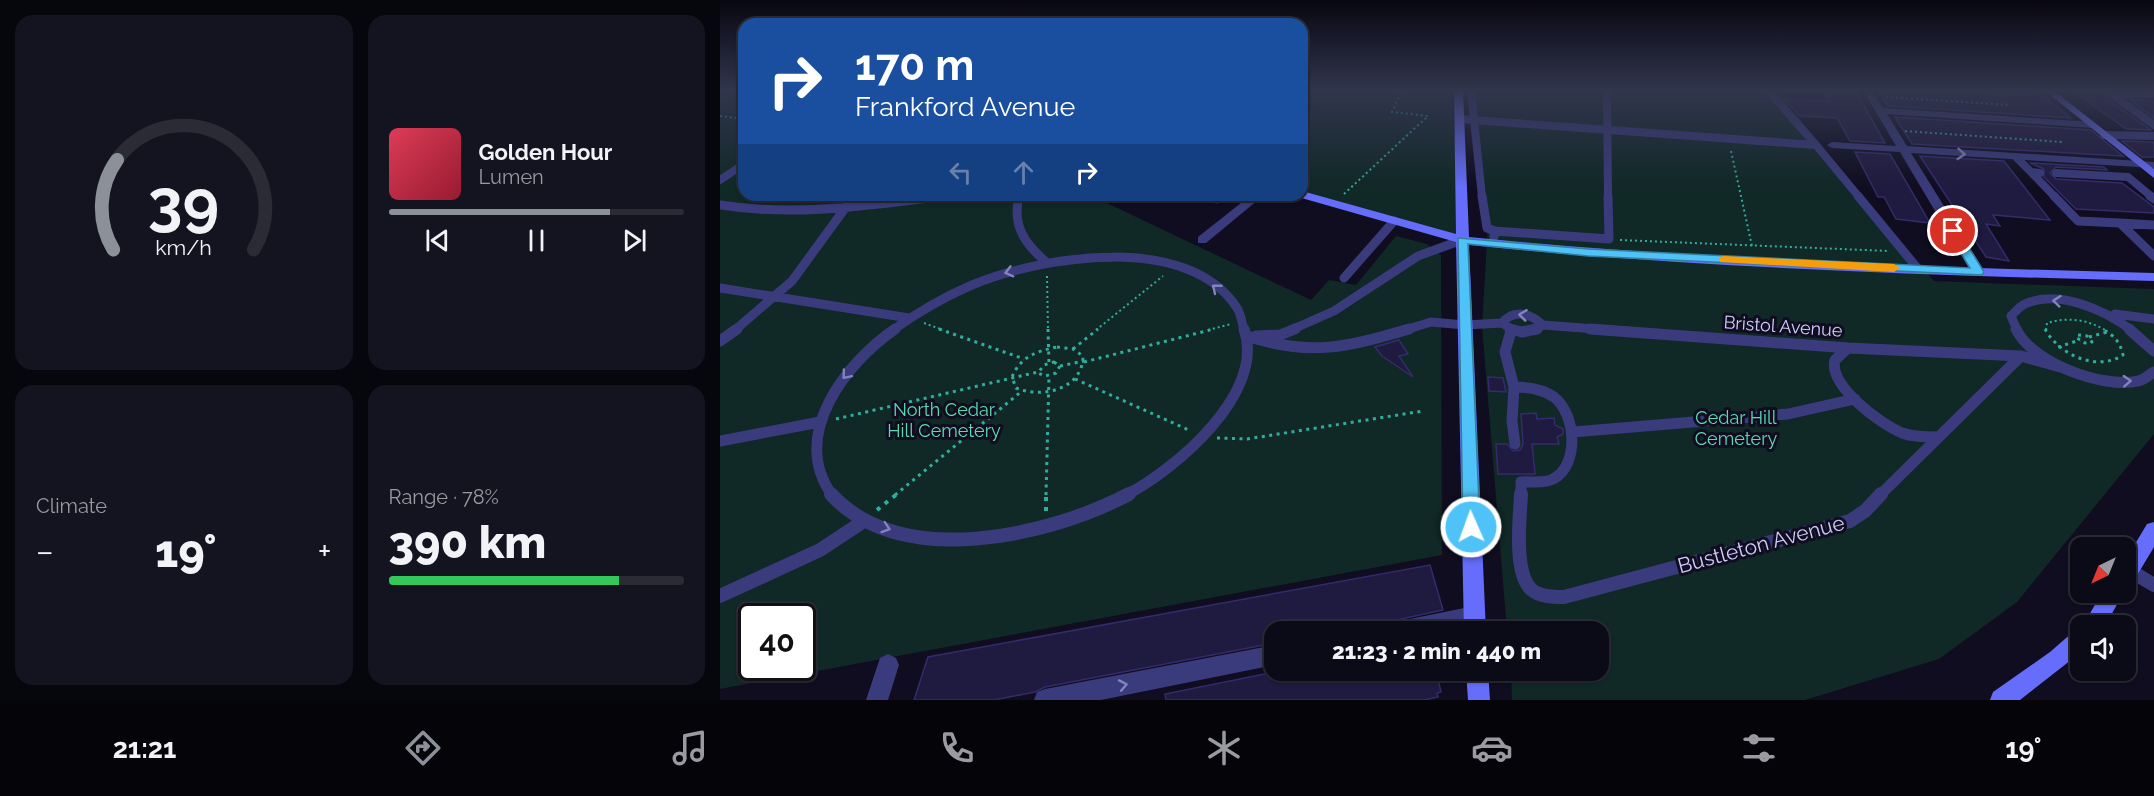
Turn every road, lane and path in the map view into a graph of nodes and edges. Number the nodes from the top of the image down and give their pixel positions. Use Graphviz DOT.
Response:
graph roads {
  1 [pos="1421,123"];
  2 [pos="1459,123"];
  3 [pos="1474,123"];
  4 [pos="1510,123"];
  5 [pos="1608,123"];
  6 [pos="1797,123"];
  7 [pos="1887,123"];
  8 [pos="2058,123"];
  9 [pos="2090,123"];
  10 [pos="2093,125"];
  11 [pos="1891,129"];
  12 [pos="1608,130"];
  13 [pos="2104,135"];
  14 [pos="2154,136"];
  15 [pos="1728,138"];
  16 [pos="2062,142"];
  17 [pos="1816,145"];
  18 [pos="1832,145"];
  19 [pos="1903,150"];
  20 [pos="2017,158"];
  21 [pos="2148,166"];
  22 [pos="738,168"];
  23 [pos="2056,173"];
  24 [pos="2154,175"];
  25 [pos="720,180"];
  26 [pos="1308,197"];
  27 [pos="2154,199"];
  28 [pos="849,201"];
  29 [pos="904,201"];
  30 [pos="1017,201"];
  31 [pos="1251,201"];
  32 [pos="1334,204"];
  33 [pos="720,205"];
  34 [pos="842,209"];
  35 [pos="1394,221"];
  36 [pos="2120,223"];
  37 [pos="2154,225"];
  38 [pos="1494,237"];
  39 [pos="1609,239"];
  40 [pos="1202,240"];
  41 [pos="1462,240"];
  42 [pos="2140,242"];
  43 [pos="2154,243"];
  44 [pos="1752,246"];
  45 [pos="1892,251"];
  46 [pos="2154,256"];
  47 [pos="1046,262"];
  48 [pos="1176,266"];
  49 [pos="1918,269"];
  50 [pos="1978,272"];
  51 [pos="1344,278"];
  52 [pos="2154,278"];
  53 [pos="720,288"];
  54 [pos="778,296"];
  55 [pos="2089,308"];
  56 [pos="909,318"];
  57 [pos="2152,320"];
  58 [pos="1243,321"];
  59 [pos="1465,325"];
  60 [pos="1543,325"];
  61 [pos="1507,327"];
  62 [pos="2107,332"];
  63 [pos="1247,336"];
  64 [pos="2021,340"];
  65 [pos="720,341"];
  66 [pos="2059,347"];
  67 [pos="1049,348"];
  68 [pos="1848,348"];
  69 [pos="1073,349"];
  70 [pos="2154,349"];
  71 [pos="2037,353"];
  72 [pos="2021,356"];
  73 [pos="1024,359"];
  74 [pos="1084,361"];
  75 [pos="1049,363"];
  76 [pos="1060,366"];
  77 [pos="2060,367"];
  78 [pos="1038,372"];
  79 [pos="2154,372"];
  80 [pos="1049,376"];
  81 [pos="1012,378"];
  82 [pos="1075,379"];
  83 [pos="1514,387"];
  84 [pos="1022,391"];
  85 [pos="1049,392"];
  86 [pos="1855,399"];
  87 [pos="1423,411"];
  88 [pos="820,422"];
  89 [pos="1573,432"];
  90 [pos="1206,437"];
  91 [pos="1939,437"];
  92 [pos="720,441"];
  93 [pos="1515,444"];
  94 [pos="864,521"];
  95 [pos="1045,528"];
  96 [pos="2154,530"];
  97 [pos="2136,559"];
  98 [pos="2136,577"];
  99 [pos="2154,585"];
  100 [pos="720,596"];
  101 [pos="1474,621"];
  102 [pos="2070,648"];
  103 [pos="1264,657"];
  104 [pos="888,665"];
  105 [pos="1476,681"];
  106 [pos="1474,699"];
  107 [pos="877,700"];
  108 [pos="1045,700"];
  109 [pos="2001,700"];
  1 -- 32 [label="path"];
  2 -- 41 [label="main road"];
  3 -- 38 [label="lane"];
  4 -- 12 [label="lane"];
  5 -- 12 [label="lane"];
  6 -- 17 [label="lane"];
  7 -- 11 [label="street"];
  8 -- 10 [label="street"];
  9 -- 10 [label="main road"];
  10 -- 13 [label="main road"];
  11 -- 16 [label="path"];
  11 -- 19 [label="street"];
  12 -- 15 [label="lane"];
  12 -- 39 [label="lane"];
  13 -- 14 [label="lane"];
  13 -- 21 [label="main road"];
  15 -- 17 [label="lane"];
  15 -- 44 [label="path"];
  17 -- 49 [label="lane"];
  18 -- 19 [label="street"];
  19 -- 20 [label="street, one-way"];
  19 -- 50 [label="street"];
  20 -- 21 [label="street"];
  20 -- 36 [label="lane"];
  21 -- 24 [label="main road"];
  22 -- 25 [label="lane"];
  23 -- 27 [label="lane"];
  26 -- 32 [label="main road"];
  28 -- 34 [label="lane"];
  29 -- 34 [label="lane"];
  30 -- 47 [label="lane"];
  31 -- 40 [label="street"];
  32 -- 35 [label="main road"];
  33 -- 34 [label="lane"];
  34 -- 54 [label="lane"];
  35 -- 41 [label="main road"];
  35 -- 51 [label="lane"];
  36 -- 37 [label="lane"];
  36 -- 42 [label="lane"];
  38 -- 39 [label="lane"];
  38 -- 41 [label="main road"];
  38 -- 49 [label="main road"];
  39 -- 44 [label="path"];
  41 -- 59 [label="main road"];
  41 -- 63 [label="lane"];
  42 -- 43 [label="lane"];
  42 -- 46 [label="lane"];
  44 -- 45 [label="path"];
  47 -- 48 [label="lane"];
  47 -- 56 [label="lane, one-way"];
  47 -- 67 [label="path"];
  58 -- 48 [label="lane, one-way"];
  48 -- 69 [label="path"];
  49 -- 50 [label="main road"];
  50 -- 52 [label="main road"];
  53 -- 54 [label="lane"];
  54 -- 56 [label="lane"];
  54 -- 65 [label="lane"];
  55 -- 57 [label="lane"];
  55 -- 64 [label="lane, one-way"];
  55 -- 70 [label="lane"];
  56 -- 73 [label="path"];
  56 -- 88 [label="lane, one-way"];
  57 -- 70 [label="lane"];
  58 -- 63 [label="lane"];
  58 -- 74 [label="path"];
  59 -- 61 [label="lane"];
  59 -- 63 [label="lane"];
  59 -- 101 [label="main road"];
  60 -- 61 [label="lane"];
  60 -- 61 [label="lane, one-way"];
  60 -- 68 [label="lane, Bristol Avenue"];
  61 -- 83 [label="lane"];
  62 -- 66 [label="path"];
  62 -- 66 [label="path"];
  62 -- 66 [label="path"];
  63 -- 90 [label="lane"];
  64 -- 71 [label="lane"];
  64 -- 72 [label="lane"];
  66 -- 71 [label="path"];
  67 -- 69 [label="path"];
  67 -- 73 [label="path"];
  67 -- 75 [label="path"];
  68 -- 72 [label="lane, Bristol Avenue"];
  68 -- 86 [label="lane"];
  69 -- 74 [label="path"];
  71 -- 77 [label="lane"];
  72 -- 77 [label="lane, Bristol Avenue"];
  72 -- 91 [label="lane, Bustleton Avenue"];
  73 -- 81 [label="path"];
  74 -- 76 [label="path"];
  74 -- 82 [label="path"];
  75 -- 76 [label="path"];
  75 -- 78 [label="path"];
  76 -- 80 [label="path"];
  77 -- 79 [label="lane, one-way"];
  78 -- 80 [label="path"];
  78 -- 81 [label="path"];
  80 -- 85 [label="path"];
  81 -- 84 [label="path"];
  81 -- 88 [label="path"];
  82 -- 85 [label="path"];
  82 -- 90 [label="path"];
  83 -- 89 [label="lane"];
  83 -- 93 [label="lane"];
  84 -- 85 [label="path"];
  84 -- 94 [label="path"];
  85 -- 95 [label="path"];
  86 -- 89 [label="lane"];
  86 -- 91 [label="lane"];
  87 -- 90 [label="path"];
  88 -- 92 [label="lane"];
  88 -- 94 [label="lane"];
  89 -- 91 [label="lane, Bustleton Avenue"];
  90 -- 95 [label="lane"];
  94 -- 95 [label="lane, one-way"];
  94 -- 100 [label="lane"];
  96 -- 97 [label="main road"];
  98 -- 99 [label="lane"];
  102 -- 109 [label="main road"];
  108 -- 103 [label="street, one-way"];
  104 -- 107 [label="street"];
  105 -- 106 [label="main road"];
}
